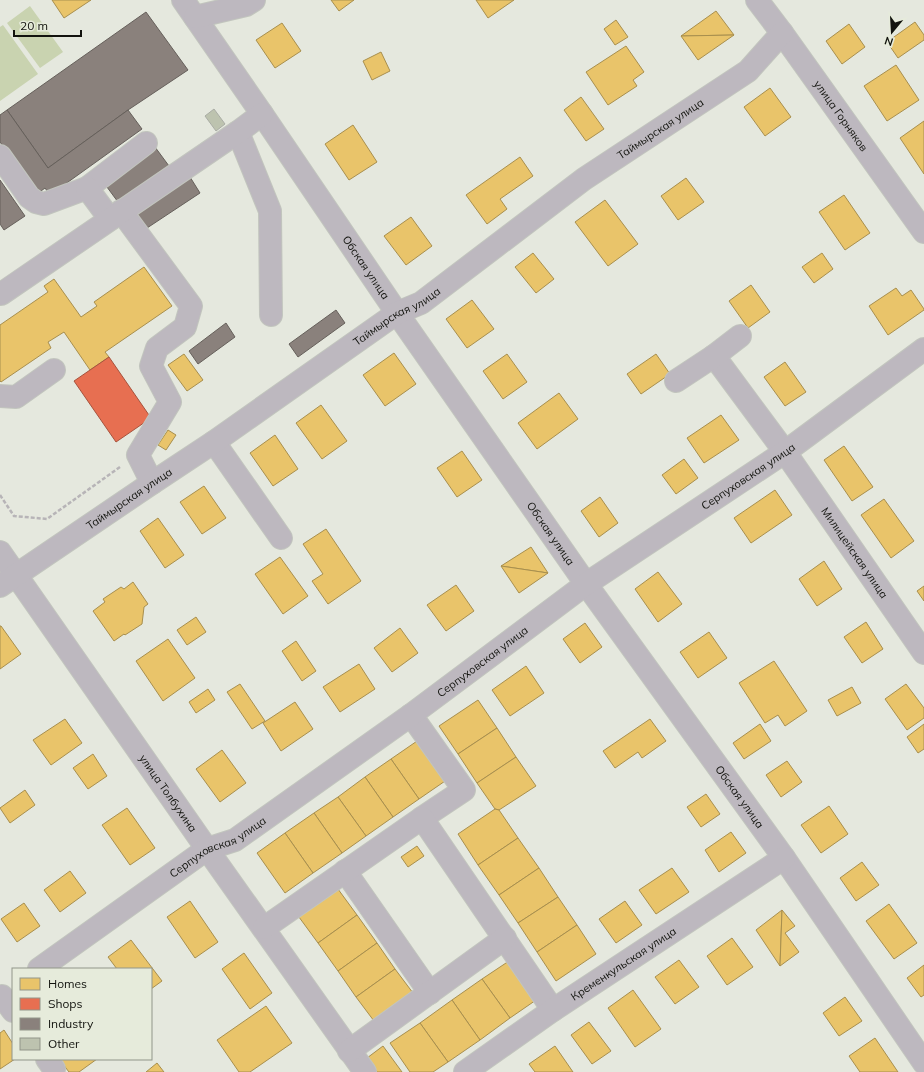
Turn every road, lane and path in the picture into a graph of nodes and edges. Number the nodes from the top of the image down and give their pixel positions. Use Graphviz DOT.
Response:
graph roads {
  1 [pos="254,0"];
  2 [pos="757,0"];
  3 [pos="189,8"];
  4 [pos="782,33"];
  5 [pos="262,114"];
  6 [pos="238,132"];
  7 [pos="146,143"];
  8 [pos="0,156"];
  9 [pos="87,188"];
  10 [pos="115,215"];
  11 [pos="924,232"];
  12 [pos="0,294"];
  13 [pos="397,313"];
  14 [pos="271,315"];
  15 [pos="740,336"];
  16 [pos="924,349"];
  17 [pos="714,356"];
  18 [pos="54,370"];
  19 [pos="676,381"];
  20 [pos="0,396"];
  21 [pos="214,442"];
  22 [pos="785,452"];
  23 [pos="138,455"];
  24 [pos="152,483"];
  25 [pos="0,495"];
  26 [pos="282,538"];
  27 [pos="0,552"];
  28 [pos="8,580"];
  29 [pos="586,584"];
  30 [pos="924,653"];
  31 [pos="411,715"];
  32 [pos="422,818"];
  33 [pos="207,849"];
  34 [pos="784,858"];
  35 [pos="345,871"];
  36 [pos="264,928"];
  37 [pos="505,938"];
  38 [pos="40,968"];
  39 [pos="430,993"];
  40 [pos="553,1010"];
  41 [pos="349,1051"];
  42 [pos="924,1063"];
  43 [pos="365,1072"];
  44 [pos="465,1072"];
  1 -- 3 [label="street"];
  2 -- 4 [label="street, улица Горняков"];
  3 -- 5 [label="street, Обская улица"];
  4 -- 11 [label="street, улица Горняков"];
  4 -- 13 [label="street, Таймырская улица"];
  5 -- 6 [label="street"];
  5 -- 13 [label="street, Обская улица"];
  6 -- 10 [label="street"];
  6 -- 14 [label="street"];
  7 -- 9 [label="street"];
  8 -- 9 [label="street"];
  9 -- 10 [label="street"];
  10 -- 12 [label="street"];
  10 -- 23 [label="street"];
  13 -- 21 [label="street, Таймырская улица"];
  13 -- 29 [label="street, Обская улица"];
  15 -- 17 [label="street"];
  16 -- 22 [label="street, Серпуховская улица"];
  17 -- 19 [label="street"];
  17 -- 22 [label="street, Милицейская улица"];
  18 -- 20 [label="street"];
  21 -- 24 [label="street, Таймырская улица"];
  21 -- 26 [label="street"];
  22 -- 29 [label="street, Серпуховская улица"];
  22 -- 30 [label="street, Милицейская улица"];
  23 -- 24 [label="street"];
  23 -- 25 [label="path"];
  24 -- 28 [label="street, Таймырская улица"];
  27 -- 28 [label="street, улица Толбухина"];
  28 -- 33 [label="street, улица Толбухина"];
  29 -- 31 [label="street, Серпуховская улица"];
  29 -- 34 [label="street, Обская улица"];
  31 -- 32 [label="street"];
  31 -- 33 [label="street, Серпуховская улица"];
  32 -- 35 [label="street"];
  32 -- 37 [label="street"];
  33 -- 36 [label="street, улица Толбухина"];
  33 -- 38 [label="street, Серпуховская улица"];
  34 -- 40 [label="street, Кременкульская улица"];
  34 -- 42 [label="street, Обская улица"];
  35 -- 36 [label="street"];
  35 -- 39 [label="street"];
  36 -- 41 [label="street, улица Толбухина"];
  37 -- 39 [label="street"];
  37 -- 40 [label="street"];
  39 -- 41 [label="street"];
  40 -- 44 [label="street, Кременкульская улица"];
  41 -- 43 [label="street, улица Толбухина"];
}
